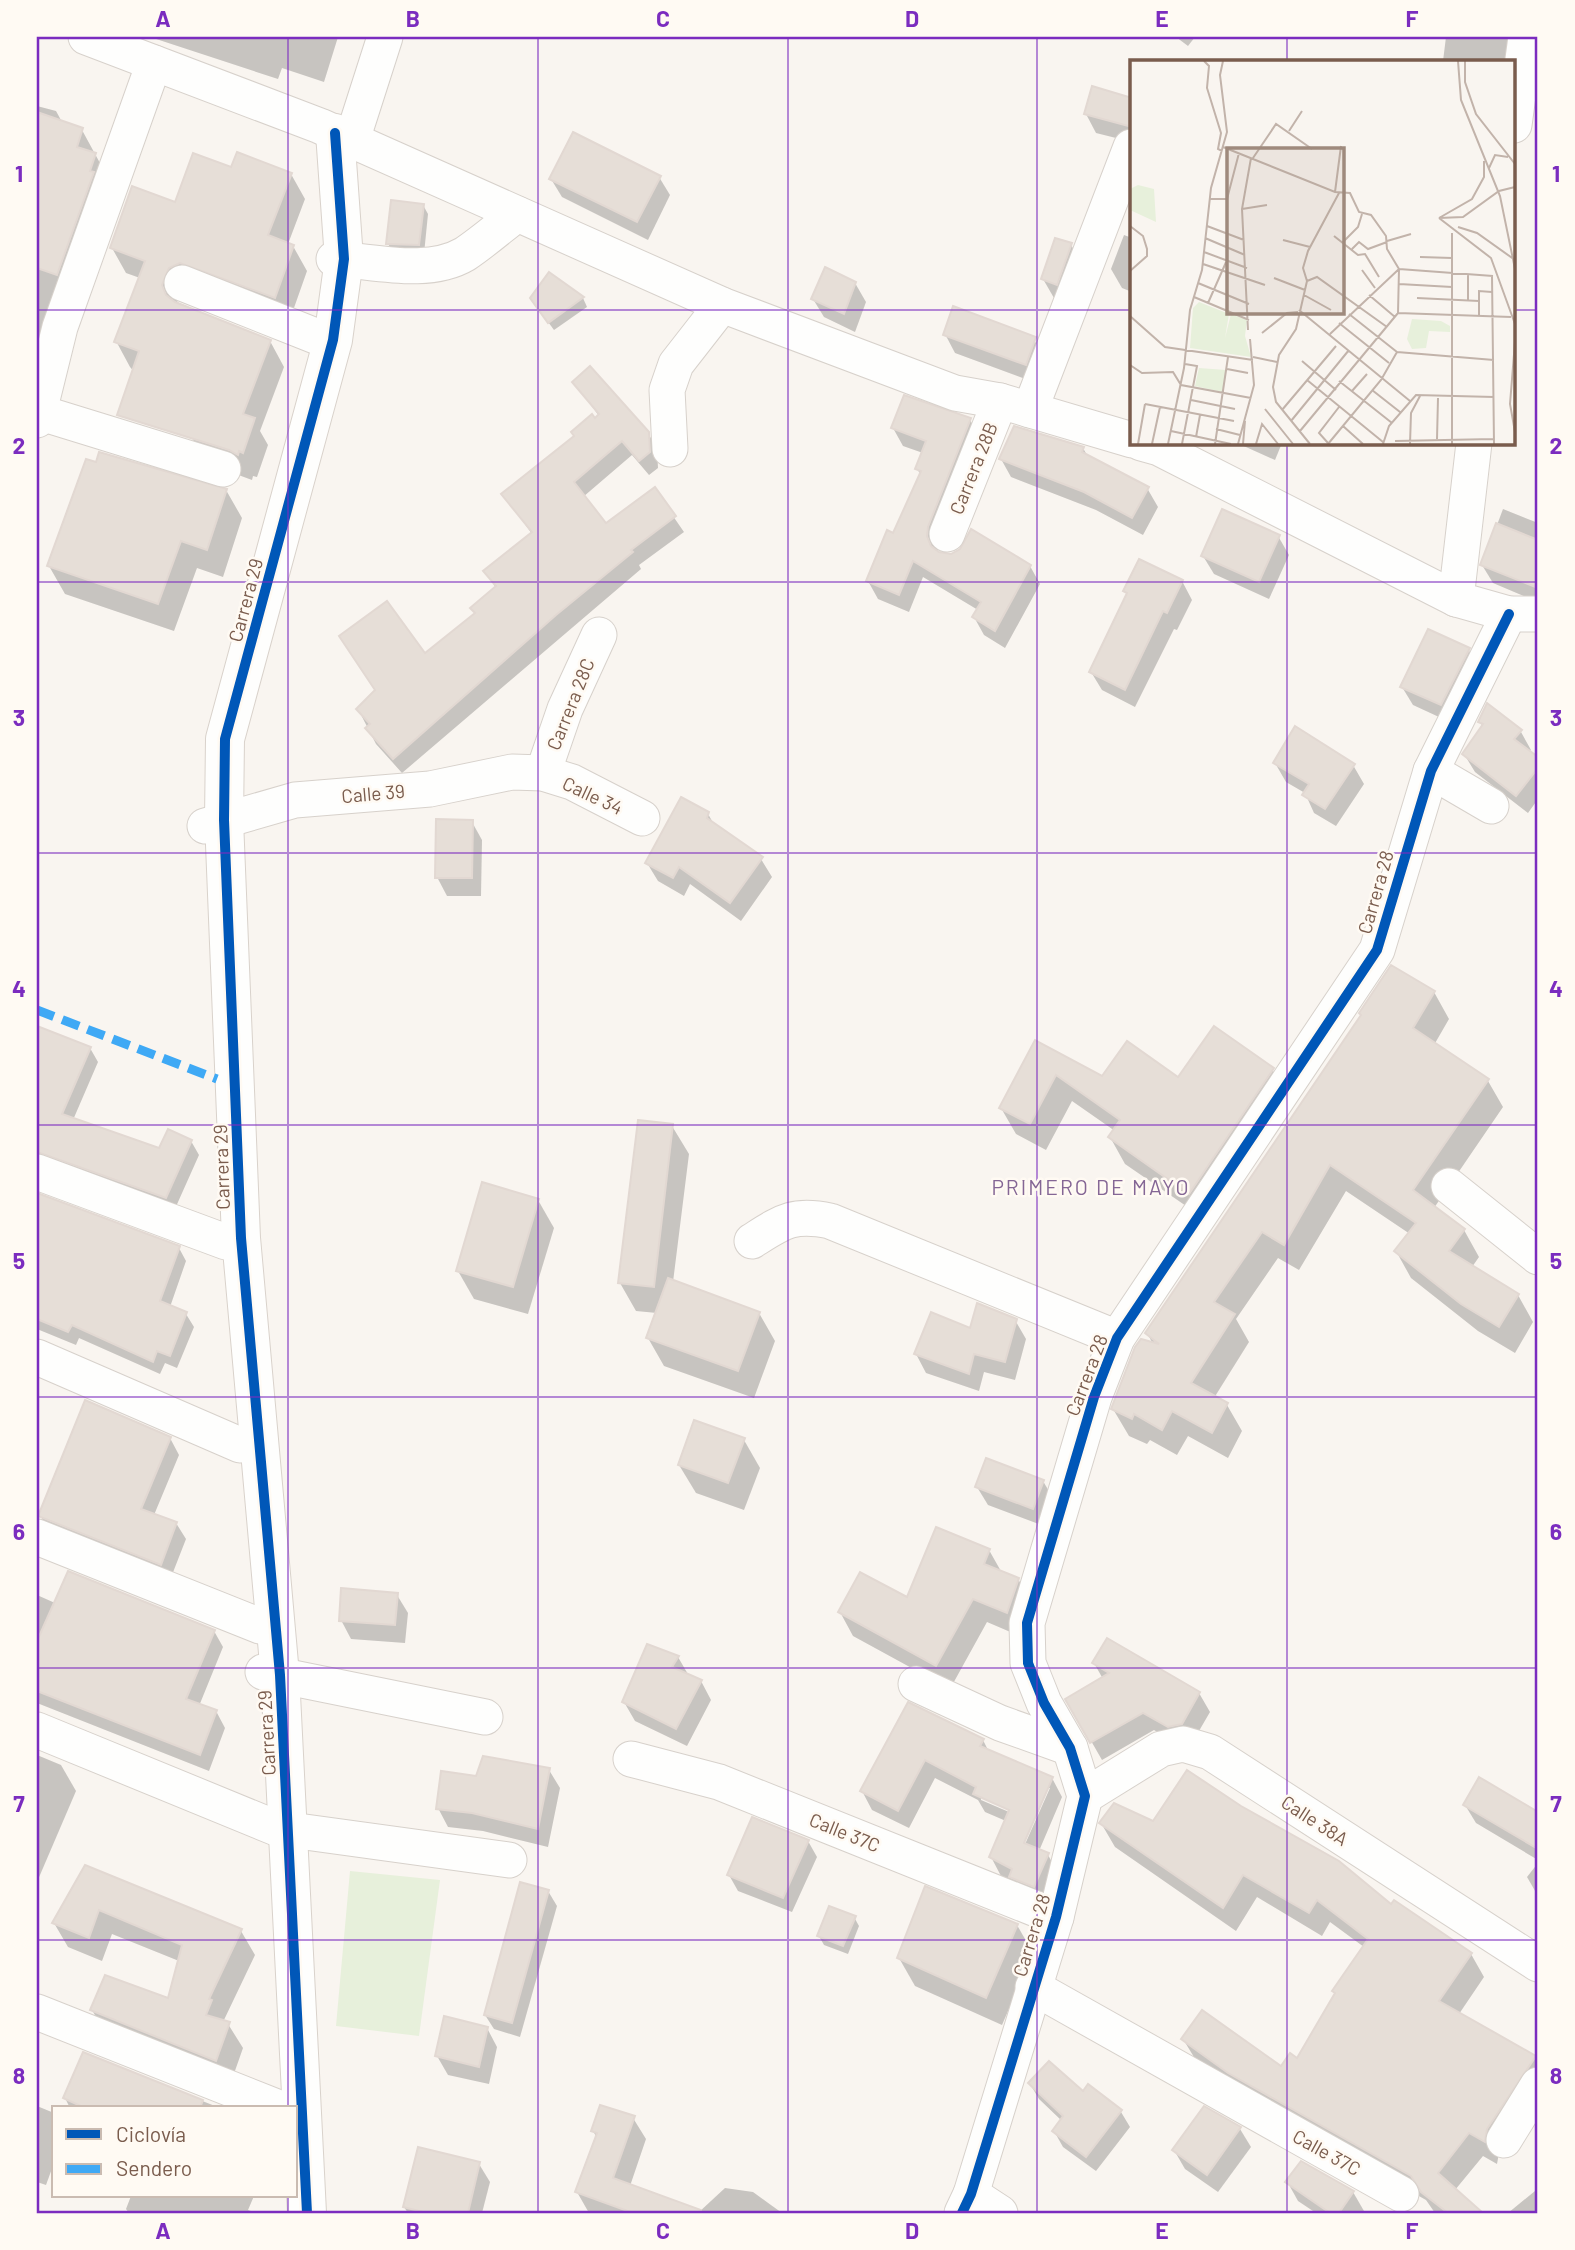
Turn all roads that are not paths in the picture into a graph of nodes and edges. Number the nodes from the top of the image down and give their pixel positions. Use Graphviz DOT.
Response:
graph roads {
  1 [pos="86,37"];
  2 [pos="385,37"];
  3 [pos="1526,37"];
  4 [pos="154,63"];
  5 [pos="1516,110"];
  6 [pos="336,133"];
  7 [pos="1130,149"];
  8 [pos="517,214"];
  9 [pos="339,259"];
  10 [pos="181,283"];
  11 [pos="722,305"];
  12 [pos="323,339"];
  13 [pos="1015,406"];
  14 [pos="37,416"];
  15 [pos="1130,438"];
  16 [pos="1150,444"];
  17 [pos="1475,444"];
  18 [pos="670,449"];
  19 [pos="223,469"];
  20 [pos="947,534"];
  21 [pos="1456,599"];
  22 [pos="1524,614"];
  23 [pos="599,635"];
  24 [pos="1430,771"];
  25 [pos="543,773"];
  26 [pos="1492,806"];
  27 [pos="642,818"];
  28 [pos="214,823"];
  29 [pos="37,1172"];
  30 [pos="1448,1186"];
  31 [pos="752,1241"];
  32 [pos="226,1242"];
  33 [pos="1538,1257"];
  34 [pos="1117,1338"];
  35 [pos="37,1357"];
  36 [pos="240,1445"];
  37 [pos="37,1537"];
  38 [pos="260,1626"];
  39 [pos="272,1674"];
  40 [pos="916,1684"];
  41 [pos="485,1717"];
  42 [pos="37,1730"];
  43 [pos="1070,1748"];
  44 [pos="631,1759"];
  45 [pos="1085,1796"];
  46 [pos="282,1829"];
  47 [pos="509,1860"];
  48 [pos="1056,1917"];
  49 [pos="1538,1964"];
  50 [pos="1033,1987"];
  51 [pos="37,2012"];
  52 [pos="1538,2085"];
  53 [pos="274,2106"];
  54 [pos="288,2106"];
  55 [pos="1504,2140"];
  56 [pos="1401,2194"];
  57 [pos="967,2204"];
  58 [pos="307,2213"];
  59 [pos="1000,2213"];
  1 -- 4 [label="street"];
  2 -- 6 [label="street"];
  3 -- 5 [label="street"];
  4 -- 6 [label="street"];
  4 -- 14 [label="street"];
  6 -- 8 [label="street"];
  6 -- 9 [label="street, Carrera 29"];
  7 -- 13 [label="street, Carrera 28B"];
  8 -- 9 [label="street"];
  8 -- 11 [label="street"];
  9 -- 12 [label="street, Carrera 29"];
  9 -- 28 [label="street, Carrera 29"];
  10 -- 12 [label="street"];
  11 -- 13 [label="street"];
  11 -- 18 [label="street"];
  12 -- 28 [label="street, Carrera 29"];
  13 -- 15 [label="street"];
  13 -- 20 [label="street, Carrera 28B"];
  14 -- 19 [label="street"];
  16 -- 21 [label="street"];
  17 -- 21 [label="street"];
  21 -- 22 [label="street"];
  22 -- 24 [label="street, Carrera 28"];
  23 -- 25 [label="street, Carrera 28C"];
  24 -- 26 [label="street"];
  24 -- 34 [label="street, Carrera 28"];
  25 -- 27 [label="street, Calle 34"];
  25 -- 28 [label="street, Calle 39"];
  28 -- 32 [label="street, Carrera 29"];
  28 -- 39 [label="street, Carrera 29"];
  29 -- 32 [label="street"];
  30 -- 33 [label="street"];
  31 -- 34 [label="street"];
  32 -- 36 [label="street, Carrera 29"];
  34 -- 43 [label="street, Carrera 28"];
  35 -- 36 [label="street"];
  36 -- 38 [label="street, Carrera 29"];
  37 -- 38 [label="street"];
  38 -- 39 [label="street, Carrera 29"];
  39 -- 41 [label="street"];
  39 -- 46 [label="street, Carrera 29"];
  40 -- 43 [label="street"];
  42 -- 46 [label="street"];
  43 -- 45 [label="street, Carrera 28"];
  44 -- 48 [label="street, Calle 37C"];
  45 -- 48 [label="street, Carrera 28"];
  45 -- 49 [label="street, Calle 38A"];
  46 -- 47 [label="street"];
  46 -- 54 [label="street, Carrera 29"];
  46 -- 58 [label="street, Carrera 29"];
  48 -- 50 [label="street, Carrera 28"];
  50 -- 56 [label="street, Calle 37C"];
  50 -- 57 [label="street, Carrera 28"];
  51 -- 53 [label="street"];
  52 -- 55 [label="street"];
  57 -- 59 [label="street"];
}
